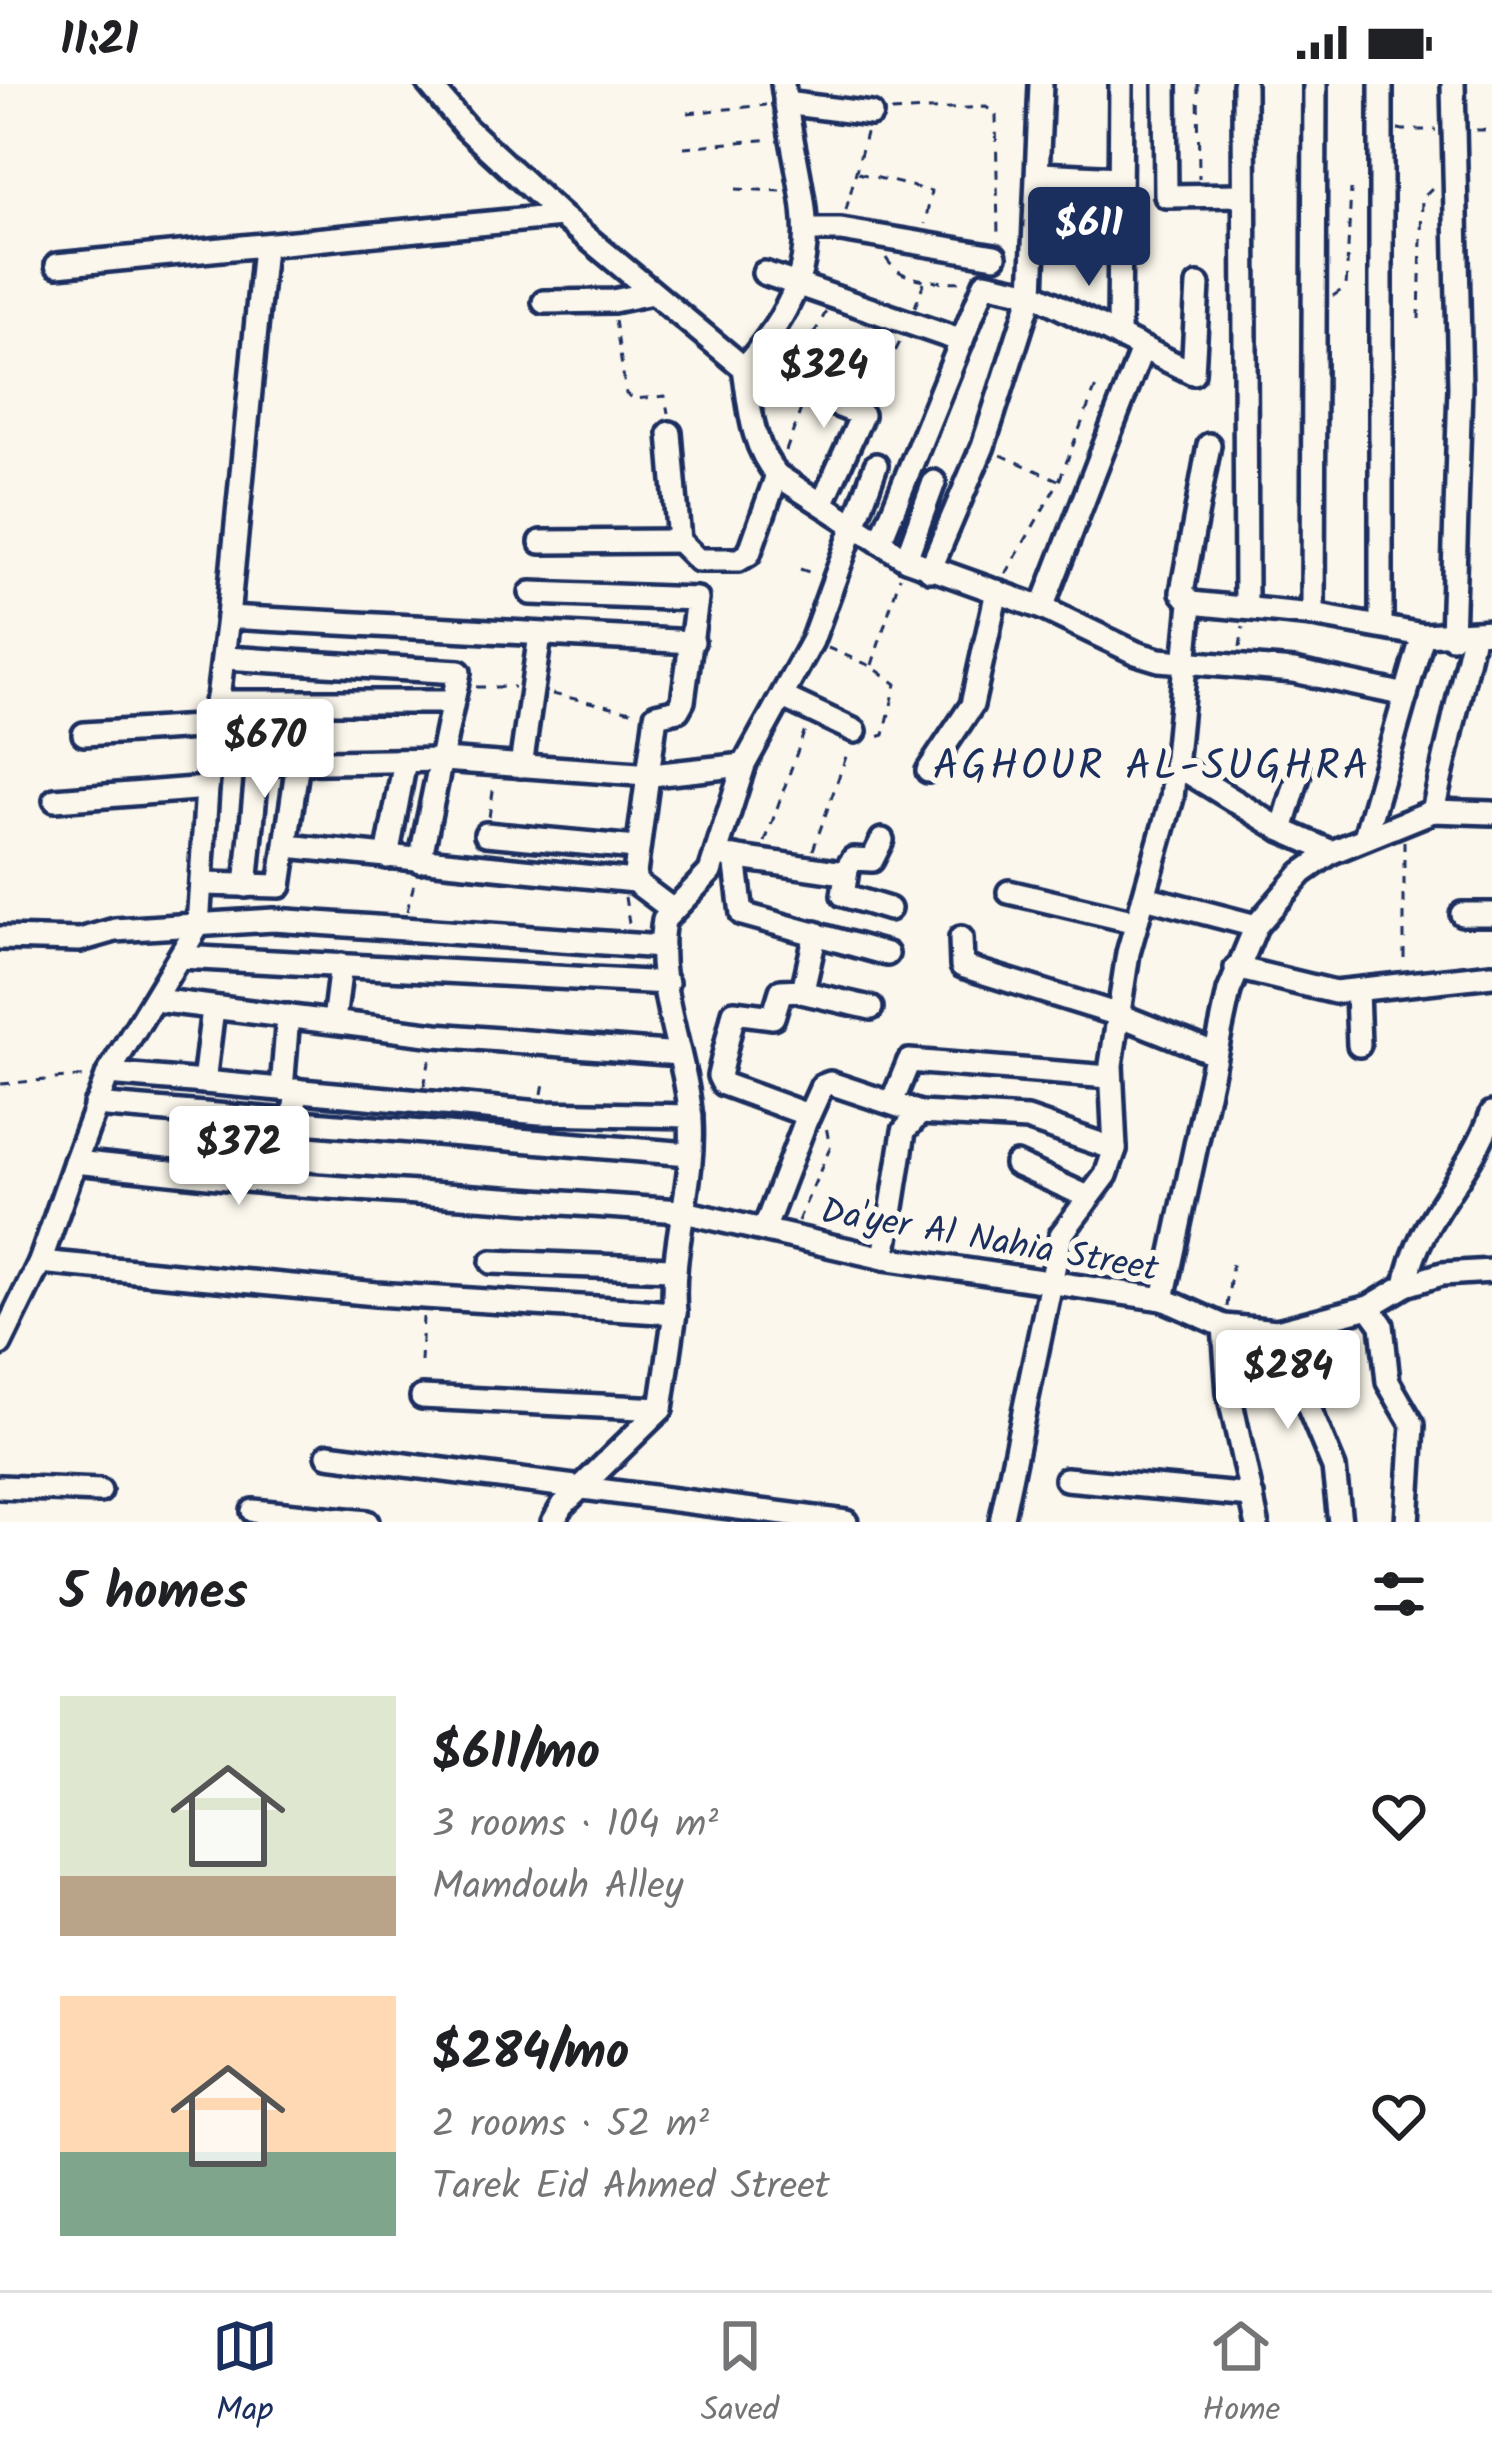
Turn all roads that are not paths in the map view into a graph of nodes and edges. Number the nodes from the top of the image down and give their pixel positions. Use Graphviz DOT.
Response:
graph roads {
  1 [pos="429,84"];
  2 [pos="1041,84"];
  3 [pos="1121,84"];
  4 [pos="1165,84"];
  5 [pos="1244,84"];
  6 [pos="1315,84"];
  7 [pos="1381,84"];
  8 [pos="1454,84"];
  9 [pos="784,94"];
  10 [pos="871,114"];
  11 [pos="1041,174"];
  12 [pos="1119,178"];
  13 [pos="1243,195"];
  14 [pos="561,217"];
  15 [pos="808,230"];
  16 [pos="264,247"];
  17 [pos="995,256"];
  18 [pos="57,265"];
  19 [pos="764,273"];
  20 [pos="801,285"];
  21 [pos="1198,285"];
  22 [pos="652,293"];
  23 [pos="1032,293"];
  24 [pos="544,302"];
  25 [pos="1119,337"];
  26 [pos="962,341"];
  27 [pos="1142,349"];
  28 [pos="744,368"];
  29 [pos="670,433"];
  30 [pos="1209,445"];
  31 [pos="876,465"];
  32 [pos="777,475"];
  33 [pos="934,482"];
  34 [pos="823,502"];
  35 [pos="855,525"];
  36 [pos="679,541"];
  37 [pos="541,542"];
  38 [pos="880,542"];
  39 [pos="905,559"];
  40 [pos="698,560"];
  41 [pos="930,570"];
  42 [pos="997,591"];
  43 [pos="531,592"];
  44 [pos="697,598"];
  45 [pos="1191,603"];
  46 [pos="1246,607"];
  47 [pos="1042,608"];
  48 [pos="1313,615"];
  49 [pos="228,617"];
  50 [pos="1381,627"];
  51 [pos="540,635"];
  52 [pos="1423,635"];
  53 [pos="1472,635"];
  54 [pos="693,642"];
  55 [pos="224,658"];
  56 [pos="1186,662"];
  57 [pos="1406,694"];
  58 [pos="454,695"];
  59 [pos="783,697"];
  60 [pos="216,702"];
  61 [pos="274,703"];
  62 [pos="214,726"];
  63 [pos="855,731"];
  64 [pos="84,734"];
  65 [pos="443,760"];
  66 [pos="405,761"];
  67 [pos="262,762"];
  68 [pos="298,762"];
  69 [pos="210,764"];
  70 [pos="744,765"];
  71 [pos="1177,765"];
  72 [pos="521,766"];
  73 [pos="1300,770"];
  74 [pos="928,772"];
  75 [pos="652,775"];
  76 [pos="207,788"];
  77 [pos="55,800"];
  78 [pos="1433,811"];
  79 [pos="1492,813"];
  80 [pos="1282,830"];
  81 [pos="486,834"];
  82 [pos="1365,837"];
  83 [pos="881,840"];
  84 [pos="287,846"];
  85 [pos="636,848"];
  86 [pos="1332,853"];
  87 [pos="387,857"];
  88 [pos="737,858"];
  89 [pos="420,861"];
  90 [pos="847,870"];
  91 [pos="628,881"];
  92 [pos="204,884"];
  93 [pos="246,886"];
  94 [pos="1009,892"];
  95 [pos="1144,898"];
  96 [pos="670,908"];
  97 [pos="889,909"];
  98 [pos="1462,914"];
  99 [pos="1492,914"];
  100 [pos="1136,922"];
  101 [pos="198,926"];
  102 [pos="1256,926"];
  103 [pos="817,933"];
  104 [pos="0,938"];
  105 [pos="962,938"];
  106 [pos="662,946"];
  107 [pos="887,954"];
  108 [pos="181,957"];
  109 [pos="341,964"];
  110 [pos="1236,968"];
  111 [pos="1492,975"];
  112 [pos="667,983"];
  113 [pos="1358,991"];
  114 [pos="801,992"];
  115 [pos="155,1000"];
  116 [pos="871,1008"];
  117 [pos="213,1009"];
  118 [pos="288,1016"];
  119 [pos="1119,1016"];
  120 [pos="334,1021"];
  121 [pos="1359,1045"];
  122 [pos="1214,1053"];
  123 [pos="679,1054"];
  124 [pos="108,1074"];
  125 [pos="1109,1077"];
  126 [pos="204,1082"];
  127 [pos="290,1090"];
  128 [pos="893,1100"];
  129 [pos="95,1105"];
  130 [pos="540,1113"];
  131 [pos="920,1113"];
  132 [pos="1492,1113"];
  133 [pos="691,1116"];
  134 [pos="808,1118"];
  135 [pos="295,1122"];
  136 [pos="533,1141"];
  137 [pos="1115,1149"];
  138 [pos="689,1154"];
  139 [pos="75,1162"];
  140 [pos="1016,1164"];
  141 [pos="285,1184"];
  142 [pos="1088,1197"];
  143 [pos="680,1211"];
  144 [pos="764,1230"];
  145 [pos="884,1258"];
  146 [pos="40,1262"];
  147 [pos="492,1262"];
  148 [pos="671,1269"];
  149 [pos="1492,1271"];
  150 [pos="1048,1284"];
  151 [pos="1406,1286"];
  152 [pos="1163,1299"];
  153 [pos="1369,1307"];
  154 [pos="675,1313"];
  155 [pos="1224,1326"];
  156 [pos="1277,1331"];
  157 [pos="0,1344"];
  158 [pos="422,1397"];
  159 [pos="661,1409"];
  160 [pos="328,1455"];
  161 [pos="1066,1479"];
  162 [pos="583,1485"];
  163 [pos="0,1487"];
  164 [pos="100,1490"];
  165 [pos="1252,1496"];
  166 [pos="254,1511"];
  167 [pos="367,1522"];
  168 [pos="553,1522"];
  169 [pos="846,1522"];
  170 [pos="1001,1522"];
  171 [pos="1257,1522"];
  172 [pos="1340,1522"];
  173 [pos="1407,1522"];
  1 -- 14 [label="street"];
  2 -- 11 [label="street"];
  3 -- 12 [label="street"];
  4 -- 13 [label="street"];
  5 -- 13 [label="street"];
  6 -- 48 [label="street"];
  7 -- 50 [label="street"];
  8 -- 53 [label="street"];
  9 -- 10 [label="street"];
  9 -- 15 [label="street"];
  11 -- 12 [label="street"];
  11 -- 23 [label="street"];
  12 -- 25 [label="street"];
  13 -- 46 [label="street"];
  14 -- 16 [label="street"];
  14 -- 22 [label="street"];
  15 -- 17 [label="street"];
  15 -- 20 [label="street"];
  16 -- 18 [label="street"];
  16 -- 49 [label="street"];
  19 -- 20 [label="street"];
  20 -- 26 [label="street"];
  20 -- 28 [label="street"];
  21 -- 27 [label="street"];
  22 -- 24 [label="street"];
  22 -- 28 [label="street"];
  23 -- 25 [label="street"];
  23 -- 26 [label="street"];
  23 -- 41 [label="street"];
  25 -- 27 [label="street"];
  26 -- 38 [label="street"];
  27 -- 47 [label="street"];
  28 -- 32 [label="street"];
  28 -- 34 [label="street"];
  29 -- 36 [label="street"];
  30 -- 45 [label="street"];
  31 -- 35 [label="street"];
  32 -- 34 [label="street"];
  32 -- 40 [label="street"];
  33 -- 39 [label="street"];
  34 -- 35 [label="street"];
  35 -- 38 [label="street"];
  35 -- 59 [label="street"];
  36 -- 37 [label="street"];
  36 -- 40 [label="street"];
  38 -- 39 [label="street"];
  39 -- 41 [label="street"];
  40 -- 44 [label="street"];
  41 -- 42 [label="street"];
  42 -- 47 [label="street"];
  42 -- 74 [label="street"];
  43 -- 44 [label="street"];
  44 -- 54 [label="street"];
  45 -- 46 [label="street"];
  45 -- 56 [label="street"];
  46 -- 48 [label="street"];
  47 -- 56 [label="street"];
  48 -- 50 [label="street"];
  49 -- 51 [label="street"];
  49 -- 55 [label="street"];
  50 -- 52 [label="street"];
  51 -- 54 [label="street"];
  51 -- 72 [label="street"];
  52 -- 53 [label="street"];
  52 -- 57 [label="street"];
  53 -- 78 [label="street"];
  54 -- 75 [label="street"];
  55 -- 58 [label="street"];
  55 -- 60 [label="street"];
  56 -- 57 [label="street"];
  56 -- 71 [label="street"];
  57 -- 82 [label="street"];
  58 -- 61 [label="street"];
  58 -- 65 [label="street"];
  59 -- 63 [label="street"];
  59 -- 70 [label="street"];
  60 -- 61 [label="street"];
  60 -- 62 [label="street"];
  61 -- 67 [label="street"];
  62 -- 64 [label="street"];
  62 -- 69 [label="street"];
  65 -- 66 [label="street"];
  65 -- 72 [label="street"];
  65 -- 89 [label="street"];
  66 -- 68 [label="street"];
  66 -- 87 [label="street"];
  67 -- 68 [label="street"];
  67 -- 69 [label="street"];
  67 -- 93 [label="street"];
  68 -- 84 [label="street"];
  69 -- 76 [label="street"];
  70 -- 75 [label="street"];
  70 -- 88 [label="street"];
  71 -- 80 [label="street"];
  71 -- 95 [label="street"];
  72 -- 75 [label="street"];
  73 -- 80 [label="street"];
  75 -- 85 [label="street"];
  76 -- 77 [label="street"];
  76 -- 92 [label="street"];
  78 -- 79 [label="street"];
  78 -- 82 [label="street"];
  80 -- 86 [label="street"];
  81 -- 85 [label="street"];
  82 -- 86 [label="street"];
  83 -- 90 [label="street"];
  84 -- 87 [label="street"];
  84 -- 93 [label="street"];
  85 -- 91 [label="street"];
  86 -- 102 [label="street"];
  87 -- 89 [label="street"];
  88 -- 90 [label="street"];
  88 -- 96 [label="street"];
  88 -- 103 [label="street"];
  89 -- 91 [label="street"];
  90 -- 97 [label="street"];
  91 -- 96 [label="street"];
  92 -- 93 [label="street"];
  92 -- 101 [label="street"];
  94 -- 100 [label="street"];
  95 -- 100 [label="street"];
  95 -- 102 [label="street"];
  96 -- 106 [label="street"];
  98 -- 99 [label="street"];
  100 -- 119 [label="street"];
  101 -- 104 [label="street"];
  101 -- 106 [label="street"];
  101 -- 108 [label="street"];
  102 -- 110 [label="street"];
  103 -- 107 [label="street"];
  103 -- 114 [label="street"];
  105 -- 119 [label="street"];
  106 -- 112 [label="street"];
  108 -- 109 [label="street"];
  108 -- 115 [label="street"];
  109 -- 112 [label="street"];
  109 -- 120 [label="street"];
  110 -- 113 [label="street"];
  110 -- 122 [label="street"];
  111 -- 113 [label="street"];
  112 -- 123 [label="street"];
  113 -- 121 [label="street"];
  114 -- 116 [label="street"];
  114 -- 134 [label="street"];
  115 -- 117 [label="street"];
  115 -- 124 [label="street"];
  117 -- 118 [label="street"];
  117 -- 126 [label="street"];
  118 -- 120 [label="street"];
  118 -- 127 [label="street"];
  119 -- 122 [label="street"];
  119 -- 125 [label="street"];
  120 -- 123 [label="street"];
  122 -- 152 [label="street"];
  123 -- 133 [label="street"];
  124 -- 126 [label="street"];
  124 -- 129 [label="street"];
  125 -- 128 [label="street"];
  125 -- 137 [label="street"];
  126 -- 127 [label="street"];
  127 -- 130 [label="street"];
  127 -- 135 [label="street"];
  128 -- 131 [label="street"];
  128 -- 134 [label="street"];
  129 -- 135 [label="street"];
  129 -- 139 [label="street"];
  130 -- 133 [label="street"];
  130 -- 136 [label="street"];
  131 -- 137 [label="street"];
  131 -- 145 [label="street"];
  132 -- 151 [label="street"];
  133 -- 138 [label="street"];
  134 -- 144 [label="street"];
  135 -- 136 [label="street"];
  135 -- 141 [label="street"];
  136 -- 138 [label="street"];
  137 -- 142 [label="street"];
  138 -- 143 [label="street"];
  139 -- 141 [label="street, Da'yer Al Nahia Street"];
  139 -- 146 [label="street"];
  140 -- 142 [label="street"];
  141 -- 143 [label="street, Da'yer Al Nahia Street"];
  142 -- 150 [label="street"];
  143 -- 144 [label="street, Da'yer Al Nahia Street"];
  143 -- 148 [label="street"];
  144 -- 145 [label="street, Da'yer Al Nahia Street"];
  145 -- 150 [label="street, Da'yer Al Nahia Street"];
  146 -- 154 [label="street"];
  146 -- 157 [label="street"];
  147 -- 148 [label="street"];
  148 -- 154 [label="street"];
  149 -- 151 [label="street, Da'yer Al Nahia Street"];
  150 -- 152 [label="street, Da'yer Al Nahia Street"];
  150 -- 170 [label="street"];
  151 -- 153 [label="street, Da'yer Al Nahia Street"];
  152 -- 155 [label="street, Da'yer Al Nahia Street"];
  153 -- 156 [label="street, Da'yer Al Nahia Street"];
  153 -- 173 [label="street"];
  154 -- 159 [label="street"];
  155 -- 156 [label="street, Da'yer Al Nahia Street"];
  155 -- 165 [label="street"];
  156 -- 172 [label="street"];
  158 -- 159 [label="street"];
  159 -- 162 [label="street"];
  160 -- 162 [label="street"];
  161 -- 165 [label="street"];
  162 -- 168 [label="street"];
  162 -- 169 [label="street"];
  163 -- 164 [label="street"];
  165 -- 171 [label="street"];
  166 -- 167 [label="street"];
}
